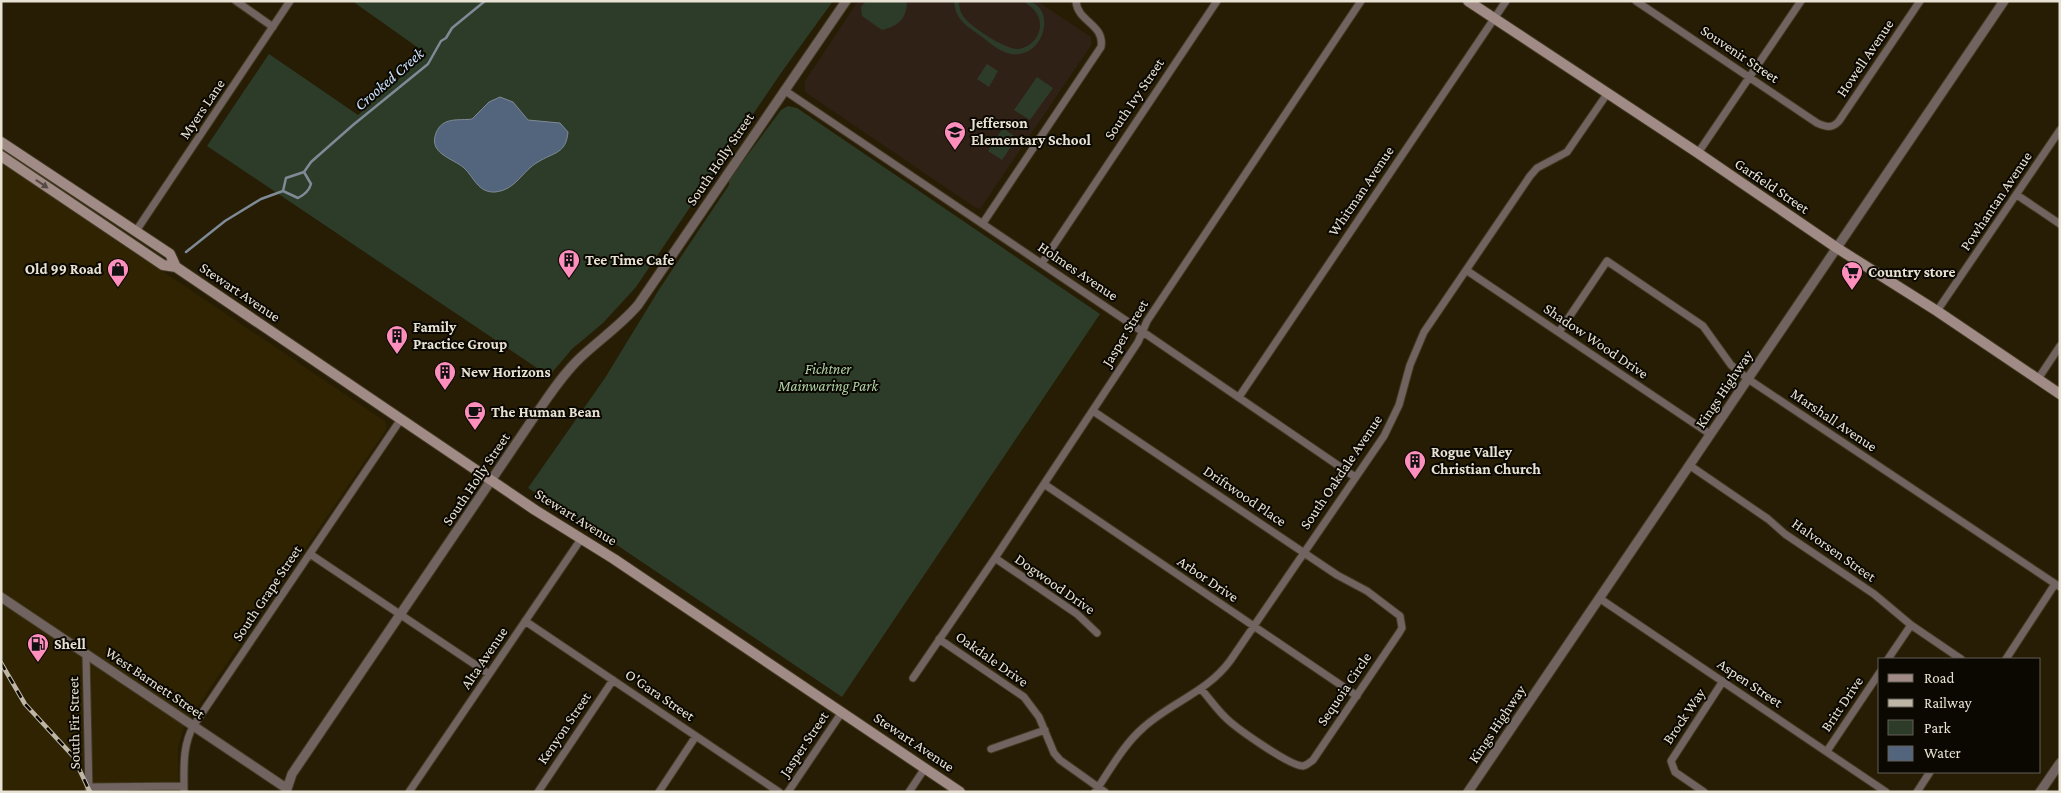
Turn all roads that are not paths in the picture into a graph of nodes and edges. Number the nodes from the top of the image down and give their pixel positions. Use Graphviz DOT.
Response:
graph roads {
  1 [pos="236,1"];
  2 [pos="290,1"];
  3 [pos="846,1"];
  4 [pos="1076,1"];
  5 [pos="1217,1"];
  6 [pos="1361,1"];
  7 [pos="1468,1"];
  8 [pos="1506,1"];
  9 [pos="1636,1"];
  10 [pos="1801,1"];
  11 [pos="1920,1"];
  12 [pos="2004,1"];
  13 [pos="1494,19"];
  14 [pos="273,27"];
  15 [pos="1749,77"];
  16 [pos="784,90"];
  17 [pos="1607,94"];
  18 [pos="1830,127"];
  19 [pos="2060,130"];
  20 [pos="1,142"];
  21 [pos="1698,153"];
  22 [pos="1,156"];
  23 [pos="2017,195"];
  24 [pos="68,201"];
  25 [pos="983,224"];
  26 [pos="2060,224"];
  27 [pos="136,231"];
  28 [pos="1837,248"];
  29 [pos="1042,263"];
  30 [pos="176,267"];
  31 [pos="1466,270"];
  32 [pos="1937,311"];
  33 [pos="1143,332"];
  34 [pos="1559,332"];
  35 [pos="2060,346"];
  36 [pos="1748,379"];
  37 [pos="2038,379"];
  38 [pos="2060,394"];
  39 [pos="1239,397"];
  40 [pos="1093,411"];
  41 [pos="401,420"];
  42 [pos="1710,434"];
  43 [pos="1689,466"];
  44 [pos="1355,477"];
  45 [pos="492,480"];
  46 [pos="1044,484"];
  47 [pos="581,539"];
  48 [pos="1304,553"];
  49 [pos="310,554"];
  50 [pos="995,558"];
  51 [pos="2057,585"];
  52 [pos="1,597"];
  53 [pos="1599,598"];
  54 [pos="400,615"];
  55 [pos="525,622"];
  56 [pos="1402,623"];
  57 [pos="1911,625"];
  58 [pos="1254,626"];
  59 [pos="1098,633"];
  60 [pos="939,639"];
  61 [pos="86,654"];
  62 [pos="1889,658"];
  63 [pos="1960,658"];
  64 [pos="2007,658"];
  65 [pos="489,674"];
  66 [pos="1878,675"];
  67 [pos="913,678"];
  68 [pos="613,680"];
  69 [pos="1723,682"];
  70 [pos="1201,689"];
  71 [pos="1357,696"];
  72 [pos="842,712"];
  73 [pos="194,725"];
  74 [pos="1045,730"];
  75 [pos="696,736"];
  76 [pos="991,748"];
  77 [pos="1827,751"];
  78 [pos="2060,763"];
  79 [pos="925,768"];
  80 [pos="1929,773"];
  81 [pos="89,789"];
  82 [pos="184,789"];
  83 [pos="288,790"];
  84 [pos="1099,790"];
  85 [pos="409,792"];
  86 [pos="538,792"];
  87 [pos="659,792"];
  88 [pos="779,792"];
  89 [pos="788,792"];
  90 [pos="910,792"];
  91 [pos="960,792"];
  92 [pos="1468,792"];
  93 [pos="1704,792"];
  94 [pos="1886,792"];
  95 [pos="1917,792"];
  96 [pos="2040,792"];
  1 -- 14 [label="street"];
  2 -- 14 [label="street, Myers Lane"];
  3 -- 16 [label="street, South Holly Street"];
  4 -- 25 [label="street"];
  5 -- 29 [label="street, South Ivy Street"];
  6 -- 33 [label="street, Jasper Street"];
  7 -- 13 [label="main road, Garfield Street"];
  8 -- 13 [label="street, Whitman Avenue"];
  9 -- 15 [label="street, Souvenir Street"];
  10 -- 15 [label="street"];
  11 -- 18 [label="street, Howell Avenue"];
  12 -- 28 [label="street, Kings Highway"];
  13 -- 17 [label="main road, Garfield Street"];
  13 -- 39 [label="street, Whitman Avenue"];
  14 -- 27 [label="street, Myers Lane"];
  15 -- 18 [label="street, Souvenir Street"];
  15 -- 21 [label="street"];
  16 -- 25 [label="street, Holmes Avenue"];
  16 -- 45 [label="street, South Holly Street"];
  17 -- 21 [label="main road, Garfield Street"];
  17 -- 31 [label="street, South Oakdale Avenue"];
  19 -- 23 [label="street, Powhantan Avenue"];
  20 -- 27 [label="main road, Stewart Avenue"];
  21 -- 28 [label="main road, Garfield Street"];
  22 -- 24 [label="main road, Stewart Avenue, one-way"];
  23 -- 26 [label="street"];
  23 -- 32 [label="street, Powhantan Avenue"];
  24 -- 27 [label="main road"];
  24 -- 30 [label="main road, Stewart Avenue"];
  25 -- 29 [label="street, Holmes Avenue"];
  27 -- 30 [label="main road, Stewart Avenue"];
  28 -- 32 [label="main road, Garfield Street"];
  28 -- 36 [label="street, Kings Highway"];
  29 -- 33 [label="street, Holmes Avenue"];
  30 -- 41 [label="main road, Stewart Avenue"];
  31 -- 34 [label="street, Shadow Wood Drive"];
  31 -- 44 [label="street, South Oakdale Avenue"];
  32 -- 37 [label="main road, Garfield Street"];
  33 -- 39 [label="street, Holmes Avenue"];
  33 -- 40 [label="street, Jasper Street"];
  34 -- 36 [label="street, Marshall Avenue"];
  34 -- 42 [label="street, Shadow Wood Drive"];
  35 -- 37 [label="street"];
  36 -- 42 [label="street, Kings Highway"];
  36 -- 51 [label="street, Marshall Avenue"];
  37 -- 38 [label="main road, Garfield Street"];
  39 -- 44 [label="street, Holmes Avenue"];
  40 -- 46 [label="street, Jasper Street"];
  40 -- 48 [label="street, Driftwood Place"];
  41 -- 45 [label="main road, Stewart Avenue"];
  41 -- 49 [label="street, South Grape Street"];
  42 -- 43 [label="street, Kings Highway"];
  43 -- 53 [label="street, Kings Highway"];
  43 -- 57 [label="street, Halvorsen Street"];
  44 -- 48 [label="street, South Oakdale Avenue"];
  45 -- 47 [label="main road, Stewart Avenue"];
  45 -- 54 [label="street, South Holly Street"];
  46 -- 50 [label="street, Jasper Street"];
  46 -- 58 [label="street, Arbor Drive"];
  47 -- 55 [label="street, Alta Avenue"];
  47 -- 72 [label="main road, Stewart Avenue"];
  48 -- 56 [label="street, Driftwood Place"];
  48 -- 58 [label="street, South Oakdale Avenue"];
  49 -- 54 [label="street"];
  49 -- 73 [label="street, South Grape Street"];
  50 -- 59 [label="street, Dogwood Drive"];
  50 -- 60 [label="street, Jasper Street"];
  51 -- 64 [label="street"];
  52 -- 61 [label="street, West Barnett Street"];
  53 -- 69 [label="street, Aspen Street"];
  53 -- 92 [label="street, Kings Highway"];
  54 -- 65 [label="street"];
  54 -- 83 [label="street, South Holly Street"];
  55 -- 65 [label="street, Alta Avenue"];
  55 -- 68 [label="street, O'Gara Street"];
  56 -- 71 [label="street, Sequoia Circle"];
  57 -- 62 [label="street"];
  57 -- 63 [label="street, Halvorsen Street"];
  58 -- 70 [label="street, South Oakdale Avenue"];
  58 -- 71 [label="street, Arbor Drive"];
  60 -- 67 [label="street, Jasper Street"];
  60 -- 74 [label="street, Oakdale Drive"];
  61 -- 73 [label="street, West Barnett Street"];
  61 -- 81 [label="street, South Fir Street"];
  65 -- 85 [label="street, Alta Avenue"];
  66 -- 77 [label="street, Britt Drive"];
  68 -- 75 [label="street, O'Gara Street"];
  68 -- 86 [label="street, Kenyon Street"];
  69 -- 77 [label="street, Aspen Street"];
  69 -- 93 [label="street, Brock Way"];
  70 -- 71 [label="street, Sequoia Circle"];
  70 -- 84 [label="street, South Oakdale Avenue"];
  72 -- 79 [label="main road, Stewart Avenue"];
  72 -- 89 [label="street, Jasper Street"];
  73 -- 82 [label="street, South Grape Street"];
  73 -- 83 [label="street, West Barnett Street"];
  74 -- 76 [label="street"];
  74 -- 84 [label="street, Oakdale Drive"];
  75 -- 87 [label="street"];
  75 -- 88 [label="street, O'Gara Street"];
  77 -- 94 [label="street, Aspen Street"];
  78 -- 96 [label="street"];
  79 -- 90 [label="street"];
  79 -- 91 [label="main road, Stewart Avenue"];
  80 -- 95 [label="street"];
  81 -- 82 [label="street"];
}
